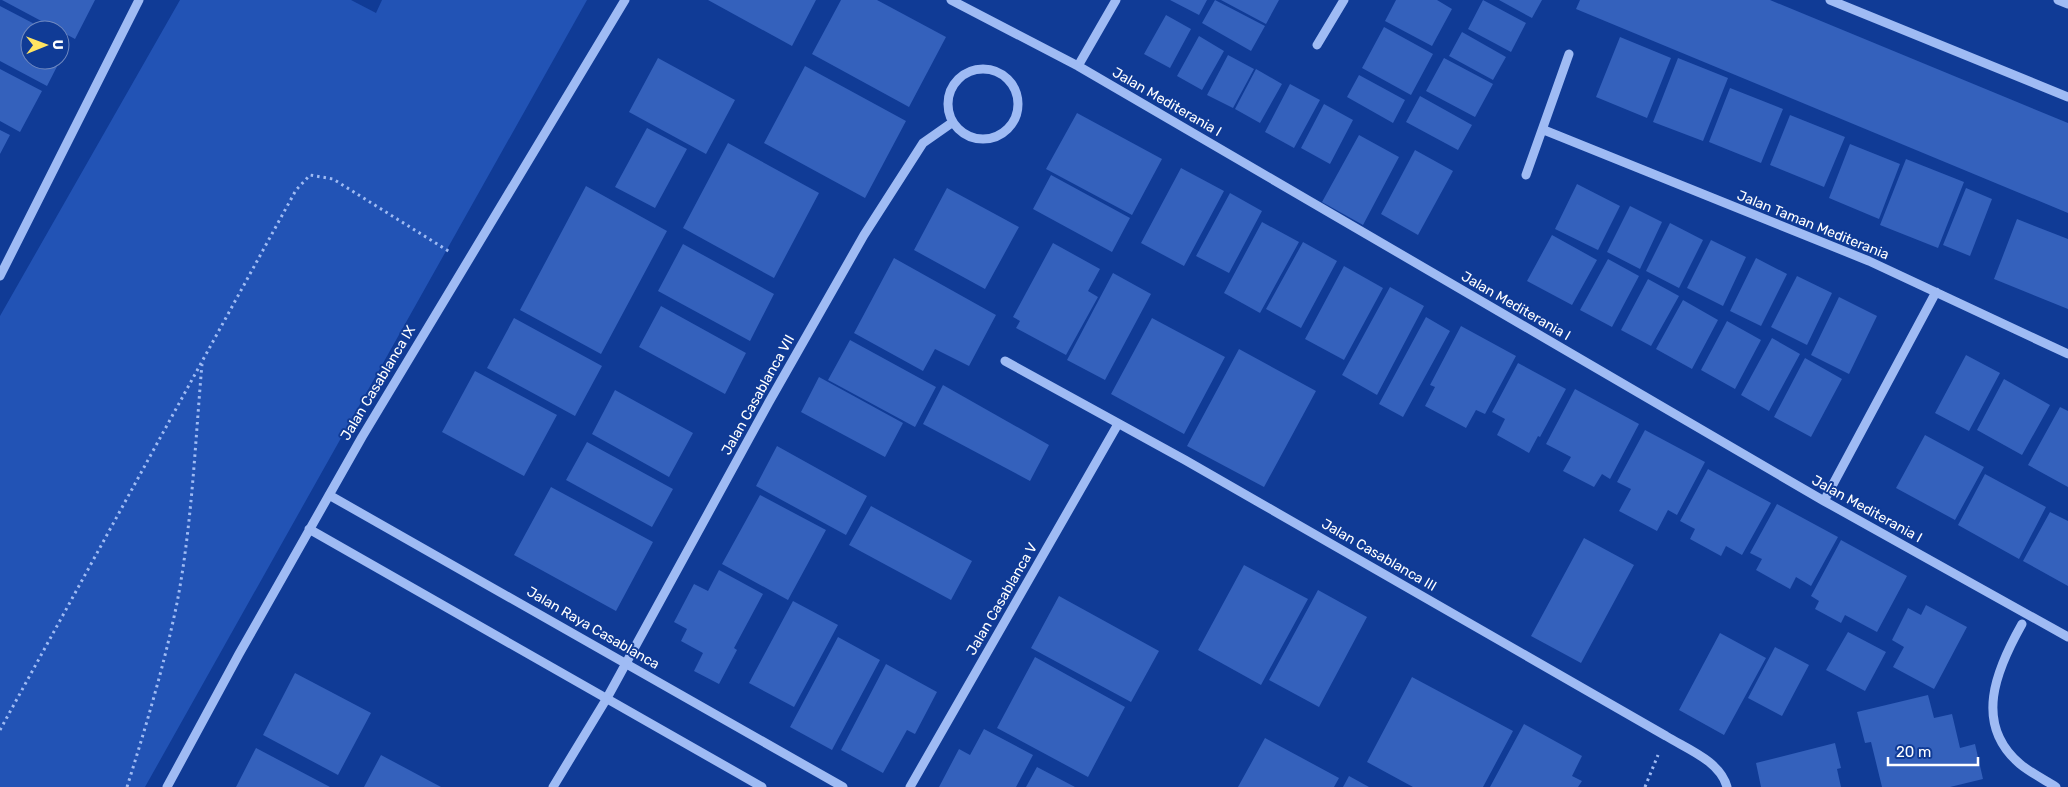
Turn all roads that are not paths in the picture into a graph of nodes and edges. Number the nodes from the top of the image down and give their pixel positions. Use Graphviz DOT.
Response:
graph roads {
  1 [pos="138,0"];
  2 [pos="625,0"];
  3 [pos="951,0"];
  4 [pos="1116,0"];
  5 [pos="1344,0"];
  6 [pos="1830,0"];
  7 [pos="2058,0"];
  8 [pos="2068,4"];
  9 [pos="1317,45"];
  10 [pos="1569,54"];
  11 [pos="1078,66"];
  12 [pos="2068,97"];
  13 [pos="953,122"];
  14 [pos="1544,130"];
  15 [pos="1526,175"];
  16 [pos="0,276"];
  17 [pos="1936,292"];
  18 [pos="2068,354"];
  19 [pos="1005,361"];
  20 [pos="1118,424"];
  21 [pos="329,494"];
  22 [pos="1824,502"];
  23 [pos="309,529"];
  24 [pos="2022,624"];
  25 [pos="2068,637"];
  26 [pos="626,662"];
  27 [pos="607,698"];
  28 [pos="166,787"];
  29 [pos="553,787"];
  30 [pos="762,787"];
  31 [pos="844,787"];
  32 [pos="910,787"];
  33 [pos="1727,787"];
  34 [pos="2056,787"];
  1 -- 16 [label="street"];
  2 -- 21 [label="street, Jalan Casablanca IX"];
  3 -- 11 [label="street, Jalan Mediterania I"];
  4 -- 11 [label="street"];
  5 -- 9 [label="street"];
  6 -- 12 [label="street"];
  7 -- 8 [label="street"];
  10 -- 14 [label="street"];
  11 -- 22 [label="street, Jalan Mediterania I"];
  13 -- 13 [label="street"];
  13 -- 26 [label="street, Jalan Casablanca VII"];
  14 -- 15 [label="street"];
  14 -- 17 [label="street, Jalan Taman Mediterania"];
  17 -- 18 [label="street, Jalan Taman Mediterania"];
  17 -- 22 [label="street"];
  19 -- 20 [label="street, Jalan Casablanca III"];
  20 -- 32 [label="street, Jalan Casablanca V"];
  20 -- 33 [label="street, Jalan Casablanca III"];
  21 -- 23 [label="street, Jalan Casablanca IX"];
  21 -- 26 [label="street, Jalan Raya Casablanca"];
  22 -- 25 [label="street, Jalan Mediterania I"];
  23 -- 27 [label="street"];
  23 -- 28 [label="street, Jalan Casablanca IX"];
  24 -- 34 [label="street"];
  26 -- 27 [label="street, Jalan Casablanca VII"];
  26 -- 31 [label="street, Jalan Raya Casablanca"];
  27 -- 29 [label="street, Jalan Casablanca VII"];
  27 -- 30 [label="street"];
}
